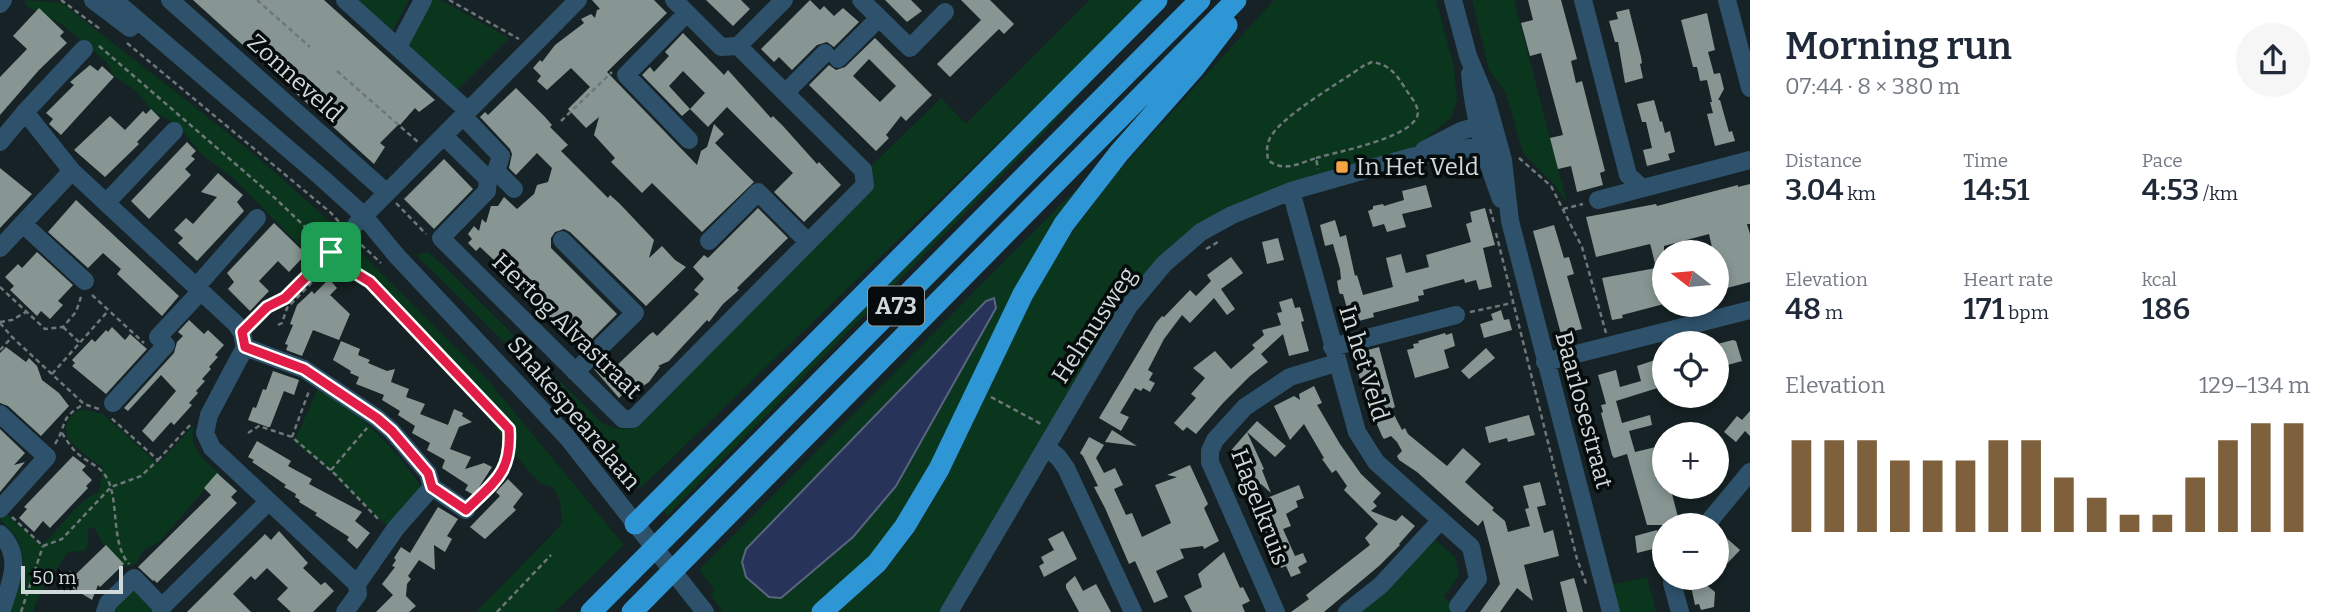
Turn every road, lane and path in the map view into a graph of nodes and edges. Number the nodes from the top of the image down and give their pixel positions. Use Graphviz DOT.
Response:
graph roads {
  1 [pos="61,0"];
  2 [pos="93,0"];
  3 [pos="114,0"];
  4 [pos="170,0"];
  5 [pos="257,0"];
  6 [pos="345,0"];
  7 [pos="423,0"];
  8 [pos="449,0"];
  9 [pos="578,0"];
  10 [pos="674,0"];
  11 [pos="784,0"];
  12 [pos="861,0"];
  13 [pos="1157,0"];
  14 [pos="1199,0"];
  15 [pos="1236,0"];
  16 [pos="1247,0"];
  17 [pos="1453,0"];
  18 [pos="1583,0"];
  19 [pos="1727,0"];
  20 [pos="945,12"];
  21 [pos="687,13"];
  22 [pos="879,18"];
  23 [pos="100,29"];
  24 [pos="124,40"];
  25 [pos="88,44"];
  26 [pos="532,46"];
  27 [pos="738,46"];
  28 [pos="310,47"];
  29 [pos="398,47"];
  30 [pos="337,71"];
  31 [pos="626,75"];
  32 [pos="1750,89"];
  33 [pos="785,93"];
  34 [pos="25,113"];
  35 [pos="465,114"];
  36 [pos="561,121"];
  37 [pos="1485,124"];
  38 [pos="174,131"];
  39 [pos="444,136"];
  40 [pos="690,139"];
  41 [pos="0,142"];
  42 [pos="1490,144"];
  43 [pos="428,152"];
  44 [pos="1411,157"];
  45 [pos="1517,157"];
  46 [pos="1316,158"];
  47 [pos="1750,160"];
  48 [pos="72,171"];
  49 [pos="492,175"];
  50 [pos="1321,182"];
  51 [pos="1642,188"];
  52 [pos="514,189"];
  53 [pos="1291,191"];
  54 [pos="387,194"];
  55 [pos="1488,197"];
  56 [pos="1598,200"];
  57 [pos="107,203"];
  58 [pos="1563,209"];
  59 [pos="257,218"];
  60 [pos="23,224"];
  61 [pos="356,224"];
  62 [pos="441,238"];
  63 [pos="1224,238"];
  64 [pos="562,240"];
  65 [pos="709,241"];
  66 [pos="808,242"];
  67 [pos="0,248"];
  68 [pos="331,252"];
  69 [pos="1203,252"];
  70 [pos="391,261"];
  71 [pos="319,264"];
  72 [pos="85,281"];
  73 [pos="0,287"];
  74 [pos="198,289"];
  75 [pos="1512,303"];
  76 [pos="1750,310"];
  77 [pos="108,311"];
  78 [pos="27,312"];
  79 [pos="1456,315"];
  80 [pos="0,322"];
  81 [pos="278,325"];
  82 [pos="63,327"];
  83 [pos="12,337"];
  84 [pos="243,340"];
  85 [pos="80,343"];
  86 [pos="1609,346"];
  87 [pos="0,350"];
  88 [pos="157,355"];
  89 [pos="1334,355"];
  90 [pos="1545,362"];
  91 [pos="575,372"];
  92 [pos="51,374"];
  93 [pos="315,377"];
  94 [pos="986,395"];
  95 [pos="84,404"];
  96 [pos="108,406"];
  97 [pos="0,414"];
  98 [pos="377,418"];
  99 [pos="62,433"];
  100 [pos="205,433"];
  101 [pos="248,433"];
  102 [pos="292,437"];
  103 [pos="1051,440"];
  104 [pos="47,457"];
  105 [pos="158,460"];
  106 [pos="331,470"];
  107 [pos="1750,472"];
  108 [pos="111,487"];
  109 [pos="432,487"];
  110 [pos="269,501"];
  111 [pos="1,508"];
  112 [pos="466,510"];
  113 [pos="1716,513"];
  114 [pos="1441,520"];
  115 [pos="637,527"];
  116 [pos="0,534"];
  117 [pos="392,534"];
  118 [pos="43,546"];
  119 [pos="551,555"];
  120 [pos="134,578"];
  121 [pos="357,584"];
  122 [pos="1674,590"];
  123 [pos="1589,592"];
  124 [pos="1458,606"];
  125 [pos="162,609"];
  126 [pos="703,609"];
  127 [pos="1,612"];
  128 [pos="21,612"];
  129 [pos="105,612"];
  130 [pos="345,612"];
  131 [pos="497,612"];
  132 [pos="592,612"];
  133 [pos="632,612"];
  134 [pos="822,612"];
  135 [pos="949,612"];
  136 [pos="1133,612"];
  137 [pos="1276,612"];
  138 [pos="1347,612"];
  139 [pos="1611,612"];
  140 [pos="1680,612"];
  1 -- 23 [label="path"];
  2 -- 61 [label="street, Shakespearelaan"];
  3 -- 61 [label="street, Shakespearelaan"];
  4 -- 54 [label="street, Zonneveld"];
  5 -- 28 [label="path"];
  6 -- 29 [label="street"];
  7 -- 29 [label="street"];
  8 -- 26 [label="path"];
  9 -- 26 [label="street"];
  10 -- 21 [label="street"];
  11 -- 27 [label="street"];
  12 -- 22 [label="street"];
  13 -- 115 [label="highway, A73"];
  14 -- 132 [label="highway, A73"];
  15 -- 133 [label="highway, A73"];
  16 -- 134 [label="highway"];
  17 -- 37 [label="street, Baarlosestraat"];
  18 -- 51 [label="street"];
  19 -- 32 [label="street"];
  20 -- 22 [label="street"];
  21 -- 27 [label="street"];
  21 -- 31 [label="street"];
  22 -- 33 [label="street"];
  24 -- 61 [label="path"];
  25 -- 34 [label="street"];
  25 -- 68 [label="path"];
  26 -- 35 [label="street"];
  27 -- 33 [label="street"];
  29 -- 35 [label="street"];
  30 -- 43 [label="path"];
  31 -- 36 [label="path"];
  31 -- 40 [label="street"];
  33 -- 66 [label="street, Hertog Alvastraat"];
  34 -- 41 [label="street"];
  34 -- 48 [label="street"];
  35 -- 39 [label="street"];
  35 -- 49 [label="street"];
  37 -- 42 [label="street, Baarlosestraat"];
  37 -- 44 [label="street, Helmusweg"];
  38 -- 57 [label="street"];
  39 -- 43 [label="street"];
  39 -- 49 [label="street"];
  42 -- 44 [label="street, Helmusweg"];
  42 -- 90 [label="street, Baarlosestraat"];
  43 -- 54 [label="street"];
  44 -- 50 [label="street, Helmusweg"];
  45 -- 58 [label="path"];
  46 -- 46 [label="path"];
  46 -- 50 [label="path"];
  47 -- 51 [label="street"];
  48 -- 57 [label="street"];
  48 -- 60 [label="street"];
  49 -- 52 [label="street"];
  49 -- 62 [label="street"];
  50 -- 53 [label="street, Helmusweg"];
  51 -- 56 [label="street"];
  53 -- 89 [label="street, In het Veld"];
  53 -- 103 [label="street, Helmusweg"];
  54 -- 61 [label="street"];
  54 -- 62 [label="path"];
  55 -- 75 [label="path"];
  56 -- 58 [label="path"];
  57 -- 74 [label="street"];
  58 -- 86 [label="path"];
  59 -- 74 [label="street"];
  60 -- 67 [label="street"];
  60 -- 72 [label="street"];
  61 -- 68 [label="path"];
  61 -- 70 [label="street, Shakespearelaan"];
  61 -- 70 [label="path"];
  62 -- 91 [label="street, Hertog Alvastraat"];
  63 -- 69 [label="path"];
  64 -- 91 [label="street"];
  65 -- 66 [label="street"];
  66 -- 91 [label="street, Hertog Alvastraat"];
  68 -- 71 [label="path"];
  68 -- 112 [label="path"];
  70 -- 115 [label="street, Shakespearelaan"];
  71 -- 81 [label="path"];
  71 -- 84 [label="path"];
  73 -- 78 [label="path"];
  74 -- 84 [label="street"];
  74 -- 88 [label="street"];
  75 -- 79 [label="path"];
  75 -- 123 [label="path"];
  76 -- 86 [label="street"];
  77 -- 82 [label="path"];
  77 -- 85 [label="path"];
  77 -- 88 [label="path"];
  78 -- 80 [label="path"];
  78 -- 82 [label="path"];
  79 -- 89 [label="street, Hagelkruis"];
  80 -- 83 [label="path"];
  82 -- 85 [label="path"];
  83 -- 87 [label="path"];
  83 -- 92 [label="path"];
  84 -- 93 [label="street"];
  84 -- 100 [label="street"];
  85 -- 92 [label="path"];
  86 -- 90 [label="street"];
  88 -- 96 [label="street"];
  89 -- 114 [label="street, In het Veld"];
  89 -- 137 [label="street, Hagelkruis"];
  90 -- 139 [label="street, Baarlosestraat"];
  92 -- 95 [label="path"];
  93 -- 98 [label="street"];
  93 -- 102 [label="path"];
  94 -- 103 [label="path"];
  95 -- 96 [label="path"];
  95 -- 99 [label="path"];
  96 -- 105 [label="path"];
  97 -- 104 [label="street"];
  98 -- 106 [label="path"];
  98 -- 109 [label="street"];
  99 -- 104 [label="path"];
  99 -- 108 [label="path"];
  100 -- 105 [label="path"];
  100 -- 110 [label="street"];
  101 -- 102 [label="path"];
  102 -- 106 [label="path"];
  103 -- 135 [label="street, Helmusweg"];
  103 -- 136 [label="street"];
  104 -- 111 [label="street"];
  105 -- 108 [label="path"];
  106 -- 117 [label="path"];
  107 -- 113 [label="street"];
  108 -- 118 [label="path"];
  108 -- 120 [label="path"];
  109 -- 112 [label="street"];
  109 -- 117 [label="street"];
  110 -- 121 [label="street"];
  110 -- 125 [label="street"];
  111 -- 118 [label="path"];
  114 -- 124 [label="street, In het Veld"];
  114 -- 138 [label="street"];
  115 -- 126 [label="street, Shakespearelaan"];
  116 -- 127 [label="street"];
  117 -- 121 [label="street"];
  118 -- 128 [label="path"];
  119 -- 131 [label="path"];
  120 -- 125 [label="street"];
  120 -- 129 [label="street"];
  121 -- 130 [label="street"];
  122 -- 140 [label="street"];
}
